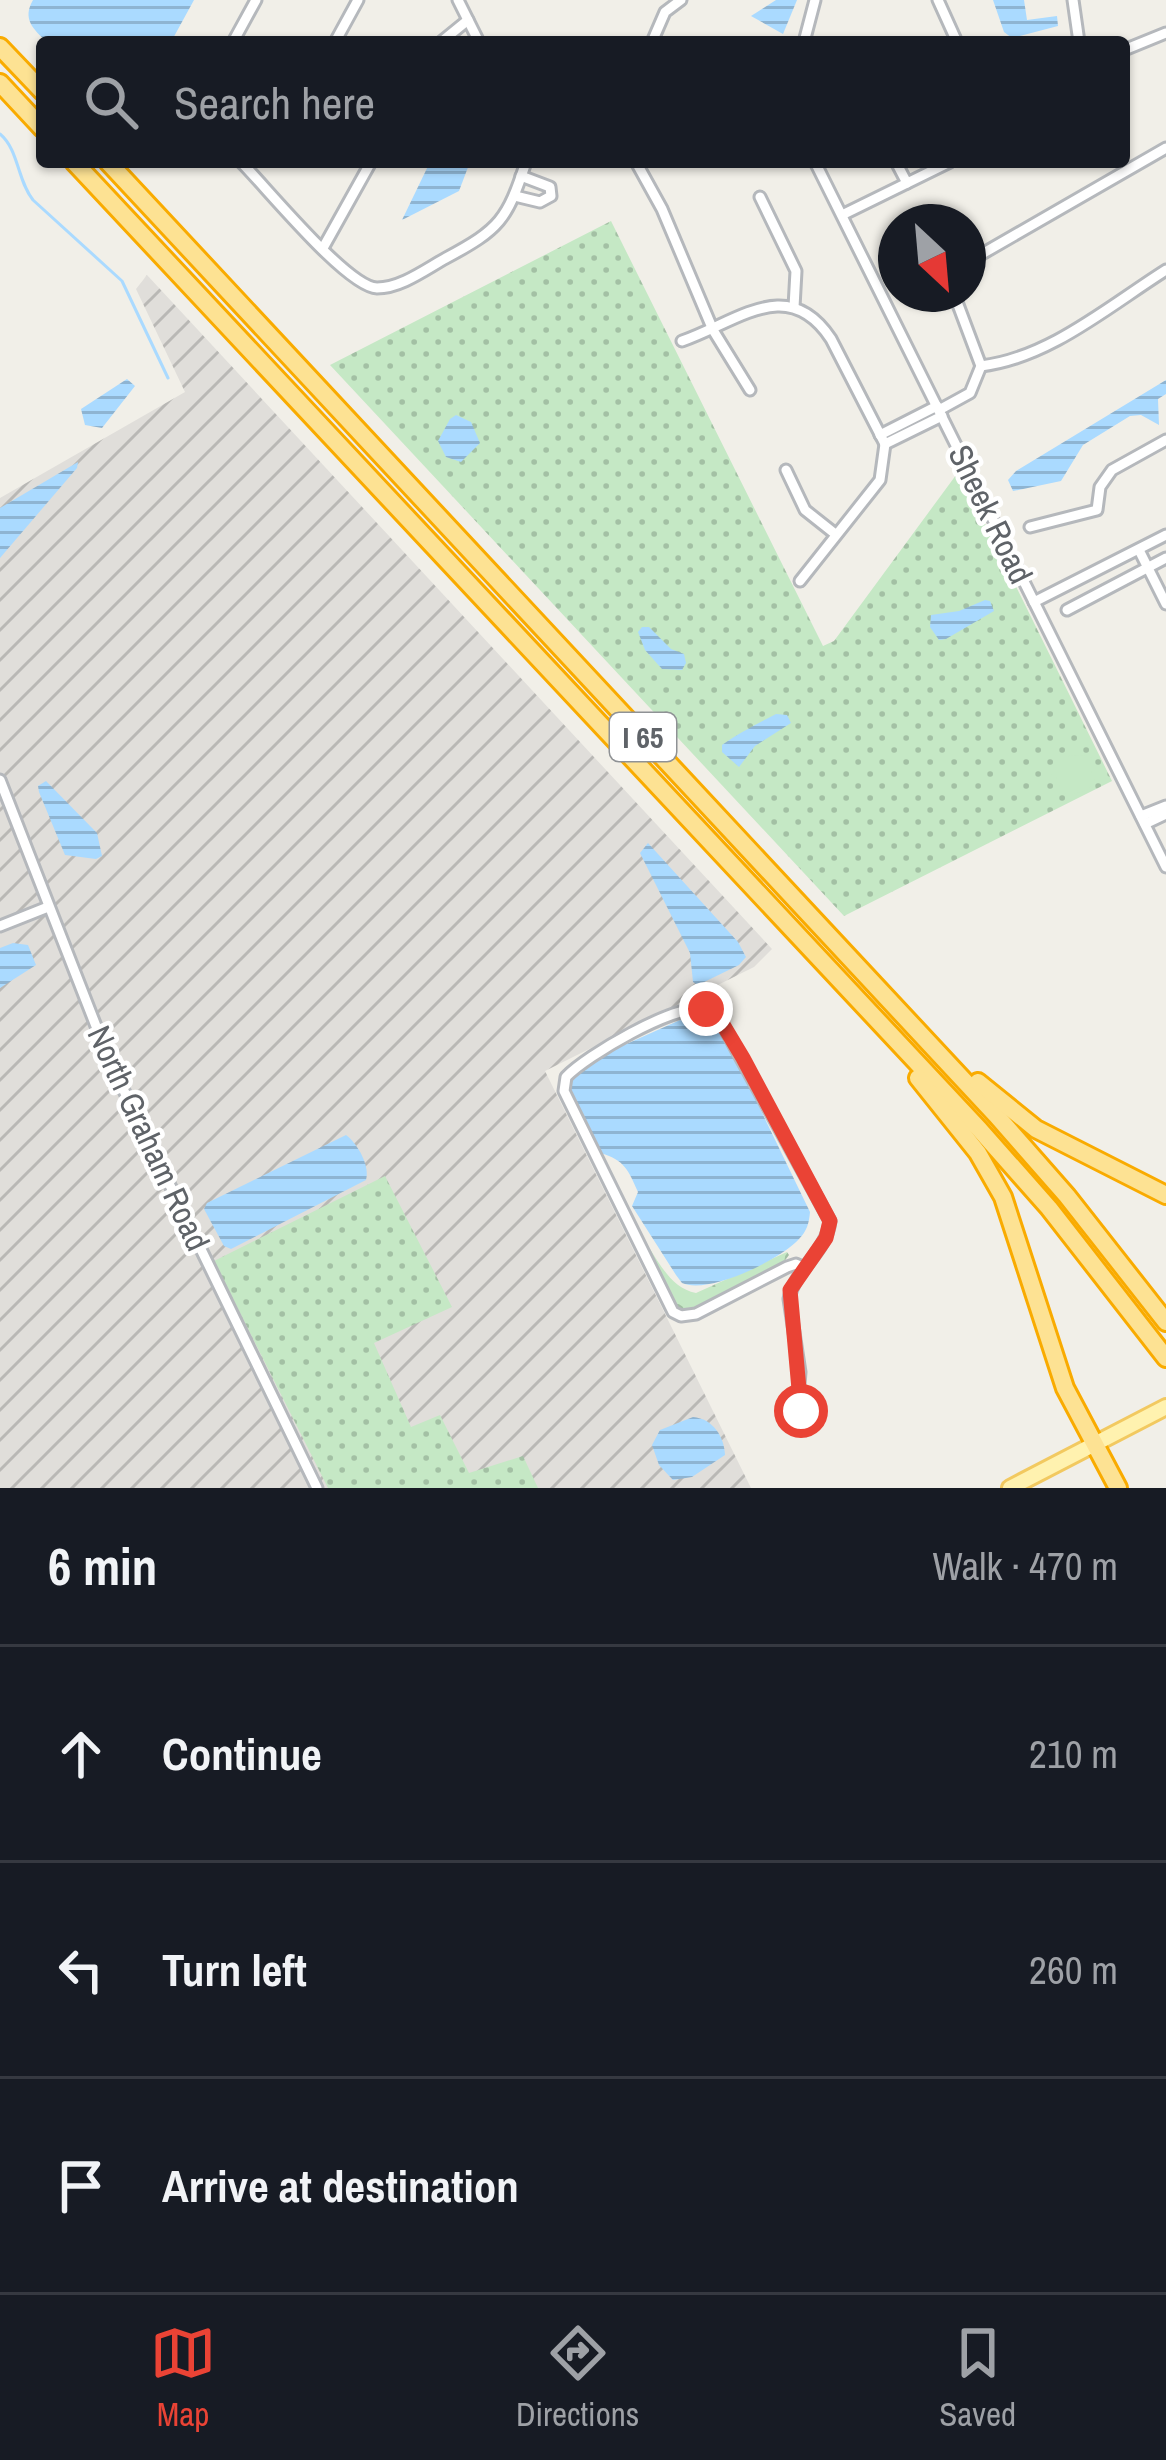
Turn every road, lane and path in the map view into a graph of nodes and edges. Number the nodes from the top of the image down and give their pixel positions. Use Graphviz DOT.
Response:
graph roads {
  1 [pos="256,0"];
  2 [pos="358,0"];
  3 [pos="458,0"];
  4 [pos="681,0"];
  5 [pos="815,0"];
  6 [pos="938,0"];
  7 [pos="1073,0"];
  8 [pos="666,4"];
  9 [pos="468,20"];
  10 [pos="1166,33"];
  11 [pos="235,36"];
  12 [pos="338,36"];
  13 [pos="445,36"];
  14 [pos="476,36"];
  15 [pos="654,36"];
  16 [pos="806,36"];
  17 [pos="954,36"];
  18 [pos="1078,36"];
  19 [pos="0,46"];
  20 [pos="1130,48"];
  21 [pos="0,83"];
  22 [pos="36,85"];
  23 [pos="36,122"];
  24 [pos="1166,148"];
  25 [pos="80,168"];
  26 [pos="114,168"];
  27 [pos="253,168"];
  28 [pos="368,168"];
  29 [pos="524,168"];
  30 [pos="639,168"];
  31 [pos="818,168"];
  32 [pos="899,168"];
  33 [pos="938,168"];
  34 [pos="521,176"];
  35 [pos="907,184"];
  36 [pos="515,196"];
  37 [pos="760,197"];
  38 [pos="842,215"];
  39 [pos="323,248"];
  40 [pos="986,252"];
  41 [pos="1166,270"];
  42 [pos="794,307"];
  43 [pos="959,312"];
  44 [pos="713,330"];
  45 [pos="682,341"];
  46 [pos="981,366"];
  47 [pos="750,390"];
  48 [pos="939,411"];
  49 [pos="882,440"];
  50 [pos="1166,440"];
  51 [pos="786,470"];
  52 [pos="1030,527"];
  53 [pos="834,533"];
  54 [pos="1166,536"];
  55 [pos="1138,550"];
  56 [pos="1166,558"];
  57 [pos="1148,568"];
  58 [pos="800,580"];
  59 [pos="1034,602"];
  60 [pos="1166,604"];
  61 [pos="1067,610"];
  62 [pos="0,779"];
  63 [pos="1166,810"];
  64 [pos="1143,820"];
  65 [pos="1166,866"];
  66 [pos="48,907"];
  67 [pos="0,926"];
  68 [pos="823,960"];
  69 [pos="922,1036"];
  70 [pos="1166,1195"];
  71 [pos="806,1268"];
  72 [pos="1166,1322"];
  73 [pos="1166,1358"];
  74 [pos="1166,1408"];
  75 [pos="810,1422"];
  76 [pos="1093,1445"];
  77 [pos="317,1488"];
  78 [pos="1010,1488"];
  79 [pos="1118,1488"];
  1 -- 11 [label="street"];
  2 -- 12 [label="street"];
  3 -- 9 [label="street"];
  4 -- 8 [label="street"];
  5 -- 16 [label="street"];
  6 -- 17 [label="street"];
  7 -- 18 [label="street"];
  8 -- 15 [label="street"];
  9 -- 13 [label="street"];
  9 -- 14 [label="street"];
  10 -- 20 [label="street"];
  19 -- 22 [label="highway"];
  21 -- 23 [label="highway"];
  24 -- 40 [label="street"];
  25 -- 68 [label="highway, I 65"];
  26 -- 69 [label="highway, I 65"];
  27 -- 39 [label="street"];
  28 -- 39 [label="street"];
  29 -- 34 [label="street"];
  30 -- 44 [label="street"];
  31 -- 38 [label="street, Sheek Road"];
  32 -- 35 [label="street"];
  33 -- 35 [label="street"];
  34 -- 36 [label="street"];
  34 -- 36 [label="street"];
  35 -- 38 [label="street"];
  36 -- 39 [label="street"];
  37 -- 42 [label="street"];
  38 -- 48 [label="street, Sheek Road"];
  41 -- 46 [label="street"];
  42 -- 44 [label="street"];
  42 -- 49 [label="street"];
  43 -- 46 [label="street"];
  44 -- 45 [label="street"];
  44 -- 47 [label="street"];
  46 -- 48 [label="street"];
  48 -- 49 [label="street"];
  48 -- 59 [label="street, Sheek Road"];
  49 -- 53 [label="street"];
  50 -- 52 [label="street"];
  51 -- 53 [label="street"];
  53 -- 58 [label="street"];
  54 -- 55 [label="street"];
  55 -- 57 [label="street"];
  55 -- 59 [label="street"];
  56 -- 57 [label="street"];
  57 -- 60 [label="street"];
  57 -- 61 [label="street"];
  59 -- 64 [label="street, Sheek Road"];
  62 -- 66 [label="street, North Graham Road"];
  63 -- 64 [label="street"];
  64 -- 65 [label="street, Sheek Road"];
  66 -- 67 [label="street"];
  66 -- 77 [label="street, North Graham Road"];
  68 -- 73 [label="highway, I 65"];
  68 -- 76 [label="highway"];
  69 -- 70 [label="highway"];
  69 -- 72 [label="highway, I 65"];
  71 -- 71 [label="street"];
  71 -- 75 [label="street"];
  74 -- 76 [label="main road"];
  76 -- 78 [label="main road"];
  76 -- 79 [label="highway"];
}
